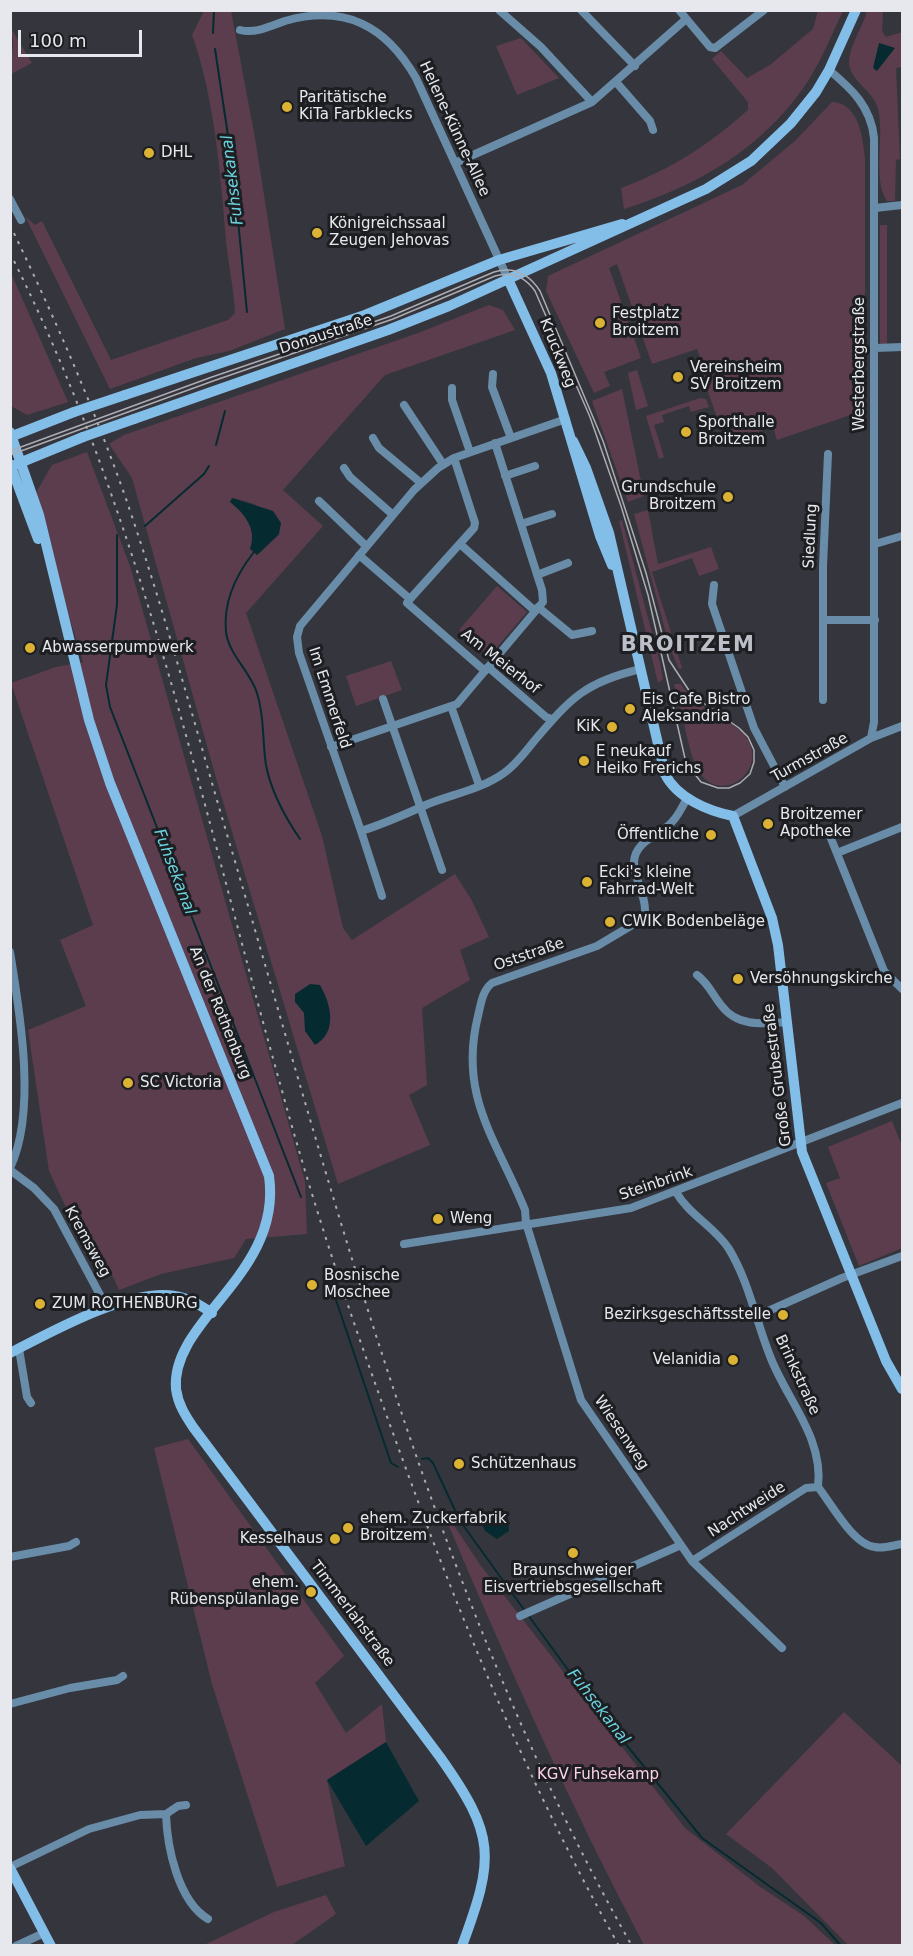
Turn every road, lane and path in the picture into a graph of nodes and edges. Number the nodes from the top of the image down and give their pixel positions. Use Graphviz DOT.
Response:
graph roads {
  1 [pos="499,10"];
  2 [pos="581,10"];
  3 [pos="679,10"];
  4 [pos="764,10"];
  5 [pos="856,10"];
  6 [pos="352,15"];
  7 [pos="685,20"];
  8 [pos="240,30"];
  9 [pos="634,66"];
  10 [pos="830,70"];
  11 [pos="616,82"];
  12 [pos="591,102"];
  13 [pos="653,130"];
  14 [pos="455,163"];
  15 [pos="10,199"];
  16 [pos="903,205"];
  17 [pos="875,208"];
  18 [pos="645,217"];
  19 [pos="21,220"];
  20 [pos="499,260"];
  21 [pos="508,279"];
  22 [pos="903,347"];
  23 [pos="875,348"];
  24 [pos="493,374"];
  25 [pos="452,388"];
  26 [pos="404,405"];
  27 [pos="566,418"];
  28 [pos="11,435"];
  29 [pos="373,438"];
  30 [pos="511,438"];
  31 [pos="495,444"];
  32 [pos="470,452"];
  33 [pos="828,454"];
  34 [pos="454,458"];
  35 [pos="443,464"];
  36 [pos="13,465"];
  37 [pos="535,466"];
  38 [pos="344,468"];
  39 [pos="505,476"];
  40 [pos="421,483"];
  41 [pos="319,501"];
  42 [pos="392,514"];
  43 [pos="552,514"];
  44 [pos="521,524"];
  45 [pos="903,536"];
  46 [pos="460,544"];
  47 [pos="874,544"];
  48 [pos="365,545"];
  49 [pos="359,555"];
  50 [pos="568,563"];
  51 [pos="537,574"];
  52 [pos="714,585"];
  53 [pos="410,599"];
  54 [pos="537,609"];
  55 [pos="823,620"];
  56 [pos="874,620"];
  57 [pos="592,631"];
  58 [pos="488,667"];
  59 [pos="641,669"];
  60 [pos="383,699"];
  61 [pos="823,700"];
  62 [pos="452,706"];
  63 [pos="552,720"];
  64 [pos="392,726"];
  65 [pos="903,726"];
  66 [pos="871,738"];
  67 [pos="331,747"];
  68 [pos="479,785"];
  69 [pos="784,787"];
  70 [pos="687,798"];
  71 [pos="421,808"];
  72 [pos="733,816"];
  73 [pos="903,827"];
  74 [pos="361,831"];
  75 [pos="830,836"];
  76 [pos="837,853"];
  77 [pos="442,870"];
  78 [pos="382,896"];
  79 [pos="10,952"];
  80 [pos="697,975"];
  81 [pos="903,989"];
  82 [pos="787,1022"];
  83 [pos="903,1103"];
  84 [pos="800,1142"];
  85 [pos="10,1169"];
  86 [pos="676,1192"];
  87 [pos="526,1223"];
  88 [pos="404,1244"];
  89 [pos="903,1256"];
  90 [pos="852,1276"];
  91 [pos="107,1308"];
  92 [pos="212,1313"];
  93 [pos="757,1316"];
  94 [pos="15,1351"];
  95 [pos="903,1389"];
  96 [pos="31,1403"];
  97 [pos="818,1487"];
  98 [pos="76,1542"];
  99 [pos="903,1544"];
  100 [pos="681,1545"];
  101 [pos="10,1557"];
  102 [pos="692,1561"];
  103 [pos="525,1613"];
  104 [pos="782,1648"];
  105 [pos="123,1676"];
  106 [pos="10,1704"];
  107 [pos="186,1804"];
  108 [pos="166,1814"];
  109 [pos="10,1867"];
  110 [pos="208,1919"];
  111 [pos="44,1933"];
  112 [pos="16,1946"];
  113 [pos="50,1946"];
  114 [pos="462,1946"];
  1 -- 12 [label="street"];
  2 -- 9 [label="street"];
  3 -- 7 [label="street"];
  4 -- 7 [label="street"];
  5 -- 10 [label="main road"];
  6 -- 8 [label="street, Helene-Künne-Allee"];
  6 -- 14 [label="street, Helene-Künne-Allee"];
  7 -- 9 [label="street"];
  9 -- 11 [label="street"];
  10 -- 17 [label="street, Westerbergstraße"];
  10 -- 18 [label="main road, Donaustraße"];
  11 -- 12 [label="street"];
  11 -- 13 [label="street"];
  12 -- 14 [label="street"];
  14 -- 20 [label="street, Helene-Künne-Allee"];
  15 -- 19 [label="street"];
  16 -- 17 [label="street"];
  17 -- 23 [label="street, Westerbergstraße"];
  18 -- 20 [label="main road, Donaustraße"];
  18 -- 21 [label="main road, Donaustraße"];
  20 -- 21 [label="street, Helene-Künne-Allee"];
  20 -- 28 [label="main road, Donaustraße, bridge"];
  21 -- 27 [label="main road, Kruckweg"];
  21 -- 36 [label="main road, Donaustraße, bridge"];
  22 -- 23 [label="street"];
  23 -- 47 [label="street, Westerbergstraße"];
  24 -- 30 [label="street"];
  25 -- 32 [label="street"];
  26 -- 35 [label="street"];
  27 -- 30 [label="street, Im Emmerfeld"];
  27 -- 59 [label="main road, Kruckweg"];
  28 -- 36 [label="main road, An der Rothenburg"];
  29 -- 40 [label="street"];
  30 -- 31 [label="street, Im Emmerfeld"];
  31 -- 32 [label="street, Im Emmerfeld"];
  31 -- 39 [label="street"];
  32 -- 34 [label="street, Im Emmerfeld"];
  33 -- 55 [label="street, Siedlung"];
  34 -- 35 [label="street, Im Emmerfeld"];
  34 -- 46 [label="street"];
  35 -- 40 [label="street, Im Emmerfeld"];
  36 -- 92 [label="main road, An der Rothenburg"];
  37 -- 39 [label="street"];
  38 -- 42 [label="street"];
  39 -- 44 [label="street"];
  40 -- 42 [label="street, Im Emmerfeld"];
  41 -- 48 [label="street"];
  42 -- 48 [label="street, Im Emmerfeld"];
  43 -- 44 [label="street"];
  44 -- 51 [label="street"];
  45 -- 47 [label="street"];
  46 -- 53 [label="street"];
  46 -- 54 [label="street"];
  47 -- 56 [label="street, Westerbergstraße"];
  48 -- 49 [label="street, Im Emmerfeld"];
  49 -- 53 [label="street, Am Meierhof"];
  49 -- 67 [label="street, Im Emmerfeld"];
  50 -- 51 [label="street"];
  51 -- 54 [label="street"];
  52 -- 69 [label="street"];
  53 -- 58 [label="street, Am Meierhof"];
  54 -- 57 [label="street"];
  54 -- 58 [label="street"];
  55 -- 56 [label="street"];
  55 -- 61 [label="street, Siedlung"];
  56 -- 66 [label="street, Westerbergstraße"];
  58 -- 62 [label="street"];
  58 -- 63 [label="street, Am Meierhof"];
  59 -- 63 [label="street"];
  59 -- 70 [label="main road, Kruckweg"];
  60 -- 64 [label="street"];
  62 -- 64 [label="street"];
  62 -- 68 [label="street"];
  63 -- 68 [label="street"];
  64 -- 67 [label="street"];
  64 -- 71 [label="street"];
  65 -- 66 [label="street, Turmstraße"];
  66 -- 69 [label="street, Turmstraße"];
  67 -- 74 [label="street, Im Emmerfeld"];
  68 -- 71 [label="street"];
  69 -- 72 [label="street, Turmstraße"];
  70 -- 72 [label="main road, Kruckweg"];
  70 -- 87 [label="street, Oststraße"];
  71 -- 74 [label="street"];
  71 -- 77 [label="street"];
  72 -- 82 [label="main road, Große Grubestraße"];
  73 -- 76 [label="street"];
  74 -- 78 [label="street, Im Emmerfeld"];
  75 -- 76 [label="street"];
  76 -- 81 [label="street"];
  79 -- 85 [label="street"];
  80 -- 82 [label="street"];
  82 -- 84 [label="main road, Große Grubestraße"];
  83 -- 84 [label="street, Steinbrink"];
  84 -- 86 [label="street, Steinbrink"];
  84 -- 90 [label="main road, Große Grubestraße"];
  85 -- 91 [label="street, Kremsweg"];
  86 -- 87 [label="street, Steinbrink"];
  86 -- 93 [label="street, Brinkstraße"];
  87 -- 88 [label="street, Steinbrink"];
  87 -- 100 [label="street, Wiesenweg"];
  89 -- 90 [label="street"];
  90 -- 93 [label="street"];
  90 -- 95 [label="main road, Große Grubestraße"];
  91 -- 92 [label="main road"];
  91 -- 94 [label="main road"];
  92 -- 114 [label="main road, Timmerlahstraße"];
  93 -- 97 [label="street, Brinkstraße"];
  94 -- 96 [label="street"];
  97 -- 99 [label="street"];
  97 -- 102 [label="street, Nachtweide"];
  98 -- 101 [label="street"];
  100 -- 102 [label="street, Wiesenweg"];
  100 -- 103 [label="street"];
  102 -- 104 [label="street, Wiesenweg"];
  105 -- 106 [label="street"];
  107 -- 108 [label="street"];
  108 -- 109 [label="street"];
  108 -- 110 [label="street"];
  109 -- 111 [label="main road"];
  111 -- 112 [label="street"];
  111 -- 113 [label="main road"];
}
